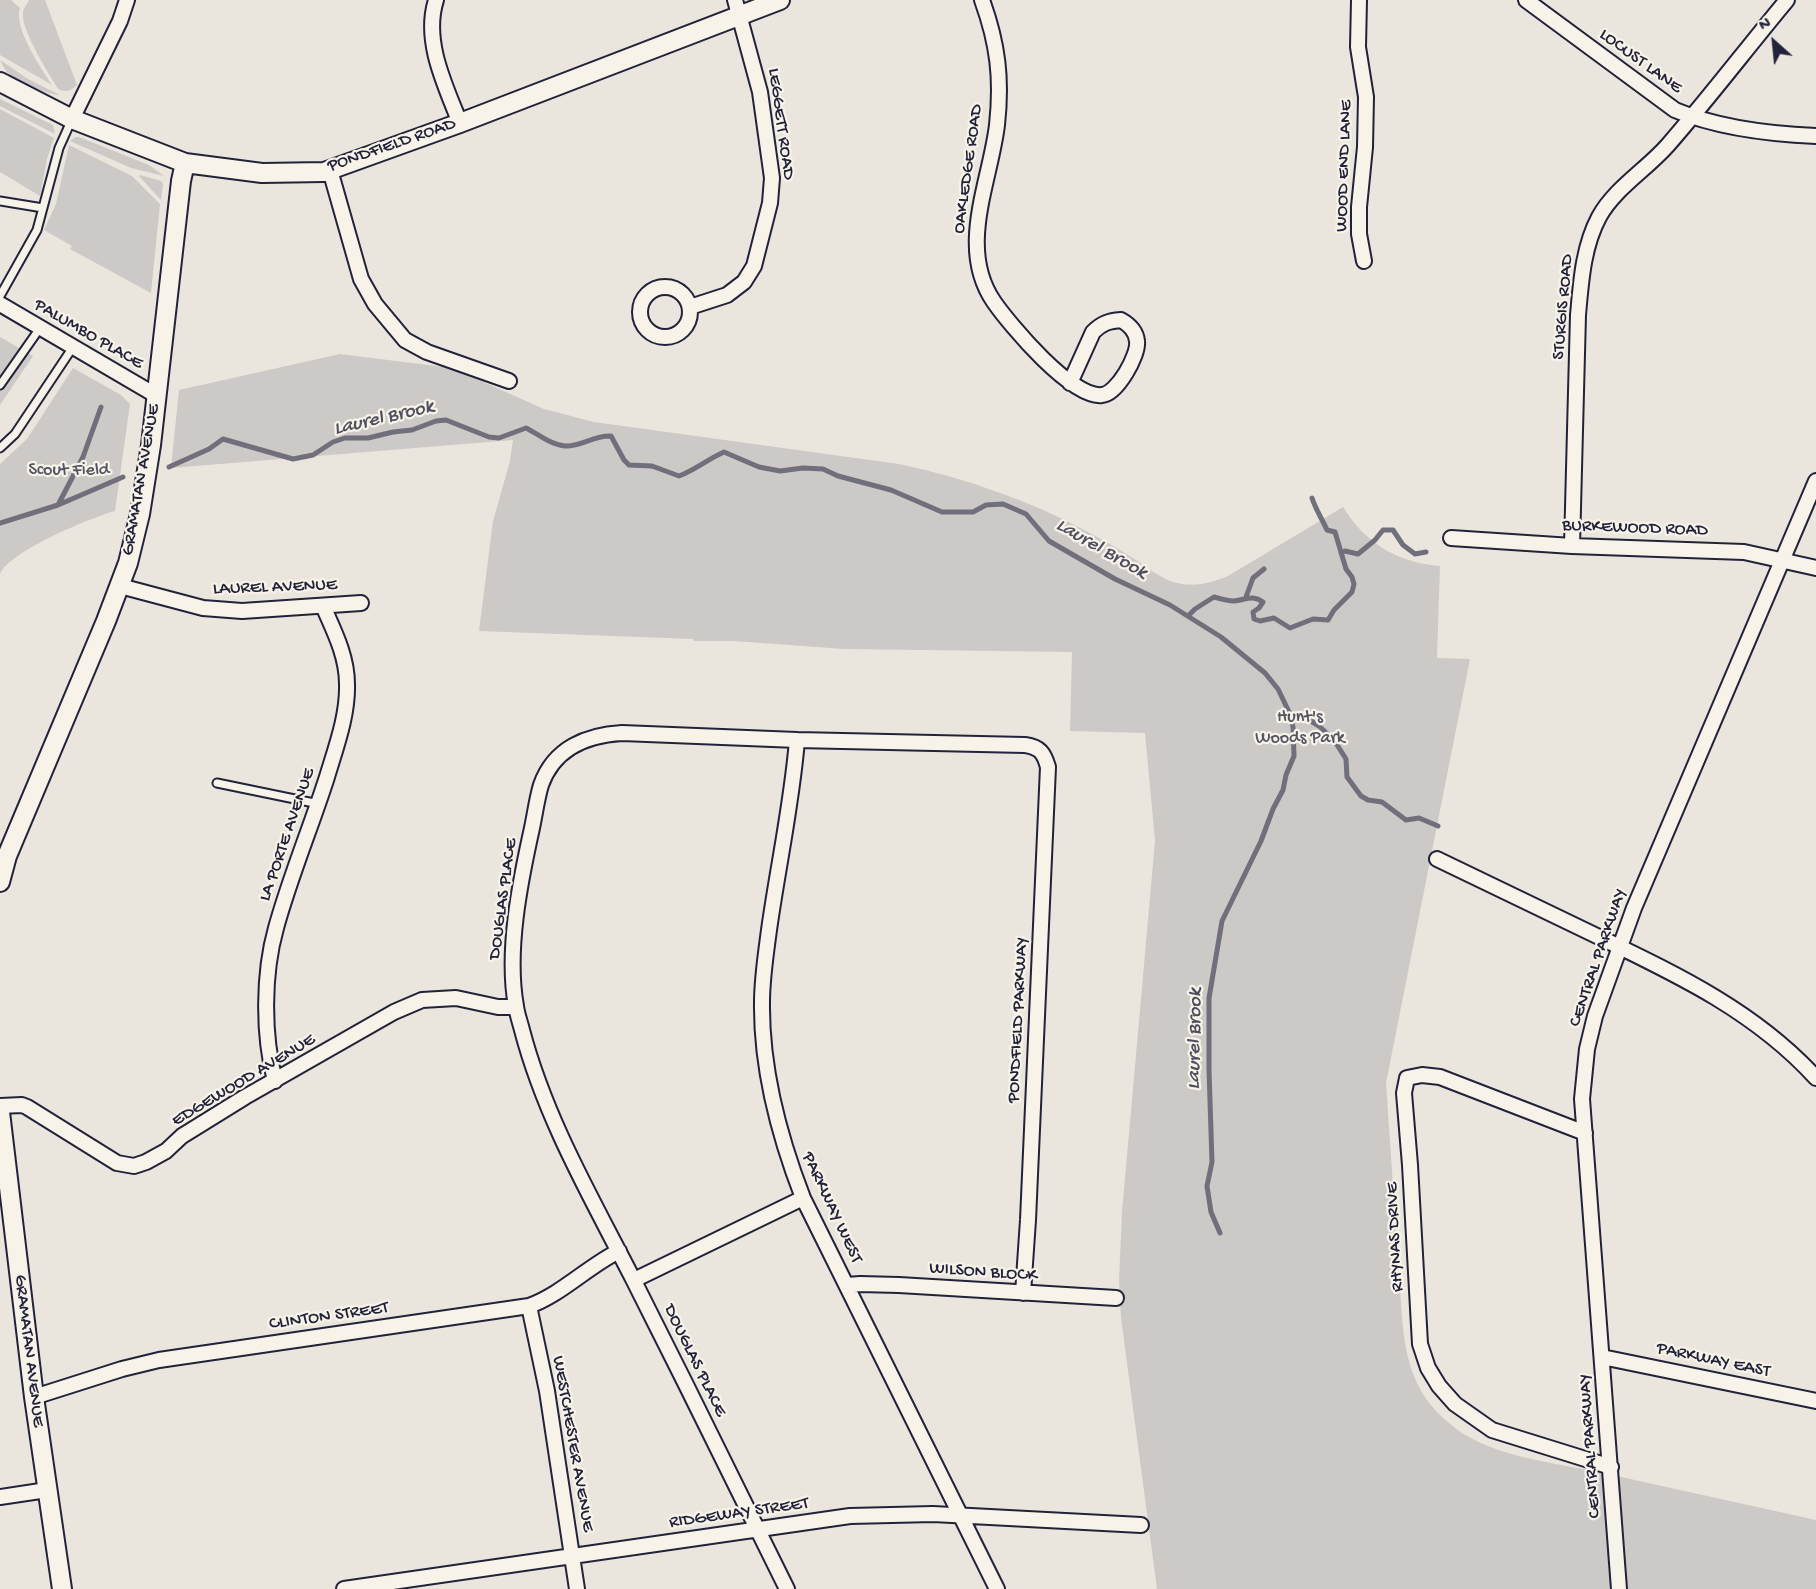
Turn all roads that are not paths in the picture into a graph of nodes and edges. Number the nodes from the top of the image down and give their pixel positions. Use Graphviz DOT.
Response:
graph roads {
  1 [pos="127,0"];
  2 [pos="436,0"];
  3 [pos="780,0"];
  4 [pos="982,0"];
  5 [pos="1359,0"];
  6 [pos="1526,0"];
  7 [pos="1787,0"];
  8 [pos="738,8"];
  9 [pos="0,82"];
  10 [pos="1691,117"];
  11 [pos="72,118"];
  12 [pos="459,123"];
  13 [pos="1816,136"];
  14 [pos="185,163"];
  15 [pos="330,170"];
  16 [pos="0,201"];
  17 [pos="43,208"];
  18 [pos="1364,261"];
  19 [pos="0,296"];
  20 [pos="0,304"];
  21 [pos="690,307"];
  22 [pos="40,328"];
  23 [pos="73,347"];
  24 [pos="509,381"];
  25 [pos="1070,383"];
  26 [pos="0,385"];
  27 [pos="157,396"];
  28 [pos="0,448"];
  29 [pos="1816,482"];
  30 [pos="1451,538"];
  31 [pos="1572,546"];
  32 [pos="1781,561"];
  33 [pos="1816,568"];
  34 [pos="120,586"];
  35 [pos="361,603"];
  36 [pos="323,606"];
  37 [pos="797,740"];
  38 [pos="1041,751"];
  39 [pos="217,783"];
  40 [pos="319,804"];
  41 [pos="1437,860"];
  42 [pos="0,882"];
  43 [pos="1620,947"];
  44 [pos="516,1007"];
  45 [pos="1816,1078"];
  46 [pos="275,1081"];
  47 [pos="0,1106"];
  48 [pos="0,1112"];
  49 [pos="1585,1133"];
  50 [pos="803,1198"];
  51 [pos="619,1251"];
  52 [pos="634,1280"];
  53 [pos="847,1286"];
  54 [pos="1023,1293"];
  55 [pos="1116,1298"];
  56 [pos="529,1306"];
  57 [pos="1602,1357"];
  58 [pos="34,1397"];
  59 [pos="1816,1401"];
  60 [pos="1611,1467"];
  61 [pos="47,1490"];
  62 [pos="0,1497"];
  63 [pos="960,1516"];
  64 [pos="1141,1525"];
  65 [pos="757,1529"];
  66 [pos="573,1556"];
  67 [pos="62,1589"];
  68 [pos="344,1589"];
  69 [pos="578,1589"];
  70 [pos="787,1589"];
  71 [pos="997,1589"];
  72 [pos="1619,1589"];
  1 -- 11 [label="street"];
  2 -- 12 [label="street"];
  3 -- 8 [label="street, PONDFIELD ROAD"];
  4 -- 25 [label="street, OAKLEDGE ROAD"];
  5 -- 18 [label="street, WOOD END LANE"];
  6 -- 10 [label="street, LOCUST LANE"];
  7 -- 10 [label="street, STURGIS ROAD"];
  8 -- 12 [label="street, PONDFIELD ROAD"];
  8 -- 21 [label="street, LEGGETT ROAD"];
  9 -- 11 [label="street, PONDFIELD ROAD"];
  10 -- 13 [label="street, LOCUST LANE"];
  10 -- 31 [label="street, STURGIS ROAD"];
  11 -- 14 [label="street, PONDFIELD ROAD"];
  11 -- 17 [label="lane"];
  12 -- 15 [label="street, PONDFIELD ROAD"];
  14 -- 15 [label="street, PONDFIELD ROAD"];
  14 -- 27 [label="street, GRAMATAN AVENUE"];
  15 -- 24 [label="street"];
  16 -- 17 [label="lane"];
  17 -- 19 [label="lane"];
  20 -- 22 [label="street, PALUMBO PLACE"];
  22 -- 23 [label="street, PALUMBO PLACE"];
  22 -- 26 [label="lane"];
  23 -- 27 [label="street, PALUMBO PLACE"];
  23 -- 28 [label="lane"];
  25 -- 25 [label="street, OAKLEDGE ROAD"];
  27 -- 34 [label="street, GRAMATAN AVENUE"];
  29 -- 32 [label="street, CENTRAL PARKWAY"];
  30 -- 31 [label="street, BURKEWOOD ROAD"];
  31 -- 32 [label="street, BURKEWOOD ROAD"];
  32 -- 33 [label="street, BURKEWOOD ROAD"];
  32 -- 43 [label="street, CENTRAL PARKWAY"];
  34 -- 36 [label="street, LAUREL AVENUE"];
  34 -- 42 [label="street, GRAMATAN AVENUE"];
  35 -- 36 [label="street, LAUREL AVENUE"];
  36 -- 40 [label="street, LA PORTE AVENUE"];
  37 -- 38 [label="street, DOUGLAS PLACE"];
  37 -- 44 [label="street, DOUGLAS PLACE"];
  37 -- 50 [label="street, PARKWAY WEST"];
  38 -- 54 [label="street, PONDFIELD PARKWAY"];
  39 -- 40 [label="lane"];
  40 -- 46 [label="street, LA PORTE AVENUE"];
  41 -- 43 [label="street"];
  43 -- 45 [label="street"];
  43 -- 49 [label="street, CENTRAL PARKWAY"];
  44 -- 46 [label="street, EDGEWOOD AVENUE"];
  44 -- 51 [label="street, DOUGLAS PLACE"];
  46 -- 47 [label="street, EDGEWOOD AVENUE"];
  48 -- 58 [label="street, GRAMATAN AVENUE"];
  49 -- 57 [label="street, CENTRAL PARKWAY"];
  49 -- 60 [label="street, RHYNAS DRIVE"];
  50 -- 52 [label="street"];
  50 -- 53 [label="street, PARKWAY WEST"];
  51 -- 52 [label="street, DOUGLAS PLACE"];
  51 -- 56 [label="street, CLINTON STREET"];
  52 -- 65 [label="street, DOUGLAS PLACE"];
  53 -- 54 [label="street, WILSON BLOCK"];
  53 -- 63 [label="street, PARKWAY WEST"];
  54 -- 55 [label="street, WILSON BLOCK"];
  56 -- 58 [label="street, CLINTON STREET"];
  56 -- 66 [label="street, WESTCHESTER AVENUE"];
  57 -- 59 [label="street, PARKWAY EAST"];
  57 -- 60 [label="street, CENTRAL PARKWAY"];
  58 -- 61 [label="street, GRAMATAN AVENUE"];
  60 -- 72 [label="street, CENTRAL PARKWAY"];
  61 -- 62 [label="street"];
  61 -- 67 [label="street, GRAMATAN AVENUE"];
  63 -- 64 [label="street, RIDGEWAY STREET"];
  63 -- 65 [label="street, RIDGEWAY STREET"];
  63 -- 71 [label="street, PARKWAY WEST"];
  65 -- 66 [label="street, RIDGEWAY STREET"];
  65 -- 70 [label="street, DOUGLAS PLACE"];
  66 -- 68 [label="street, RIDGEWAY STREET"];
  66 -- 69 [label="street, WESTCHESTER AVENUE"];
}
